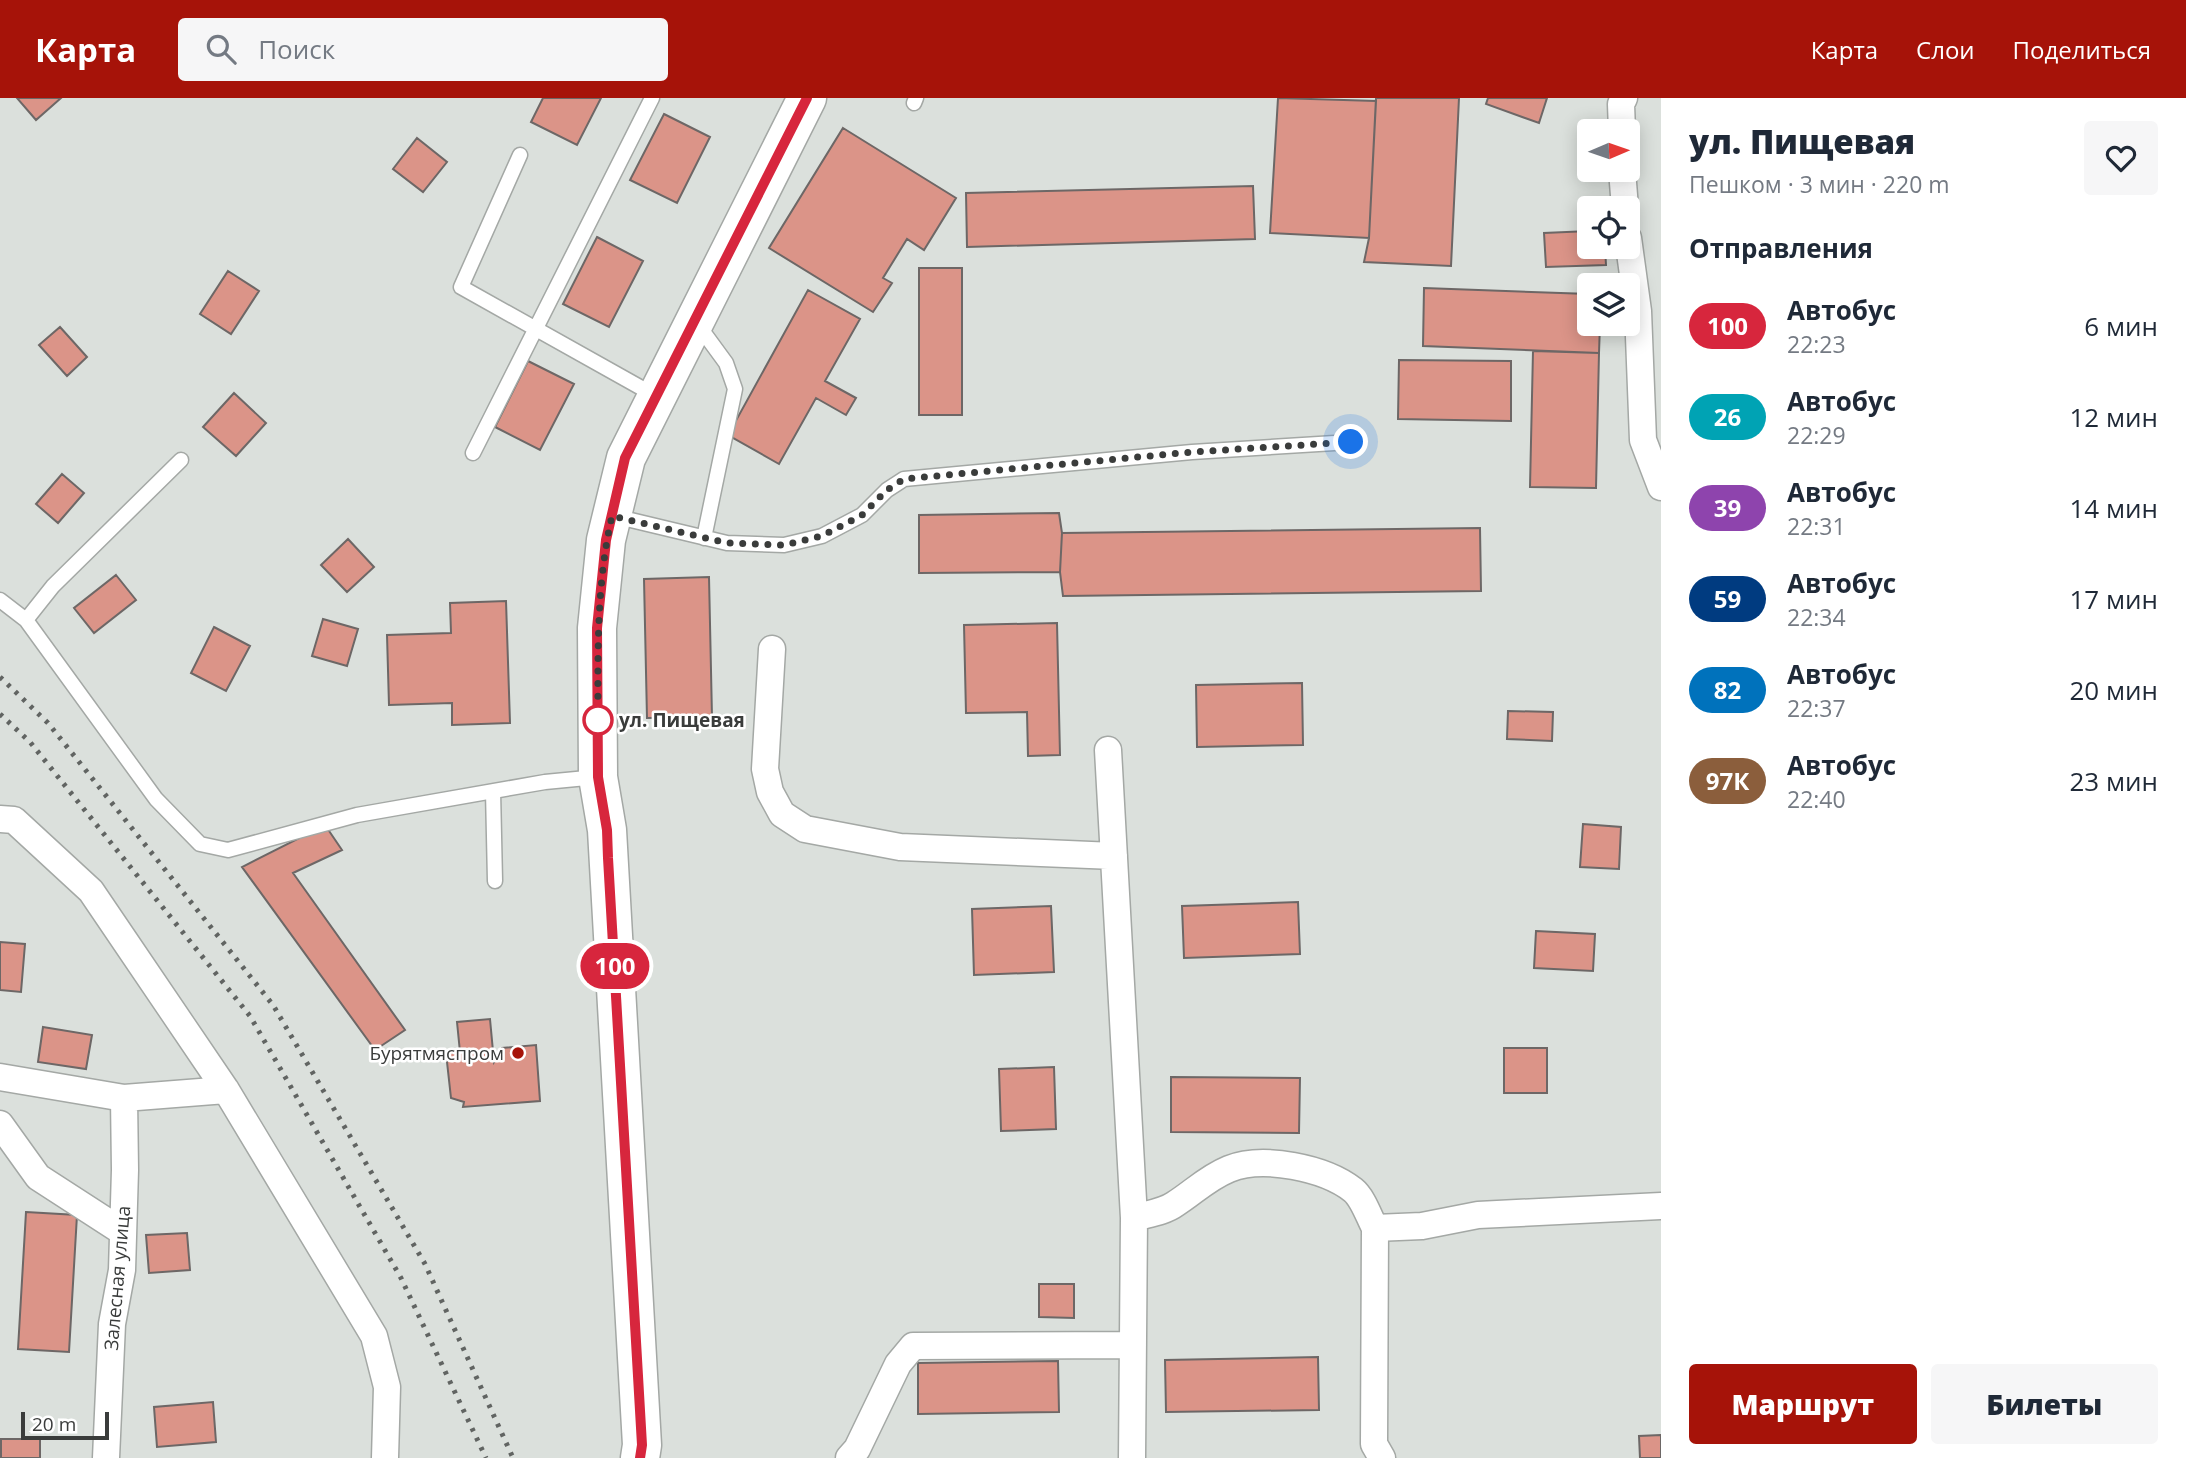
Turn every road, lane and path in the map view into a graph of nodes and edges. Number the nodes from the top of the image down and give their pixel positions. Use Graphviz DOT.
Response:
graph roads {
  1 [pos="652,98"];
  2 [pos="807,98"];
  3 [pos="1624,98"];
  4 [pos="1622,119"];
  5 [pos="520,155"];
  6 [pos="1631,259"];
  7 [pos="695,320"];
  8 [pos="536,329"];
  9 [pos="657,396"];
  10 [pos="1351,442"];
  11 [pos="473,453"];
  12 [pos="181,460"];
  13 [pos="1661,487"];
  14 [pos="612,516"];
  15 [pos="704,538"];
  16 [pos="0,600"];
  17 [pos="26,620"];
  18 [pos="772,649"];
  19 [pos="1108,750"];
  20 [pos="598,777"];
  21 [pos="493,791"];
  22 [pos="0,819"];
  23 [pos="1114,856"];
  24 [pos="495,881"];
  25 [pos="0,1077"];
  26 [pos="226,1090"];
  27 [pos="124,1098"];
  28 [pos="0,1124"];
  29 [pos="1661,1206"];
  30 [pos="1134,1218"];
  31 [pos="1375,1228"];
  32 [pos="123,1232"];
  33 [pos="1133,1345"];
  34 [pos="1371,1453"];
  35 [pos="106,1458"];
  36 [pos="385,1458"];
  37 [pos="640,1458"];
  38 [pos="849,1458"];
  39 [pos="1132,1458"];
  1 -- 8 [label="lane"];
  2 -- 7 [label="main road"];
  3 -- 4 [label="street"];
  5 -- 8 [label="lane"];
  6 -- 13 [label="street"];
  7 -- 9 [label="main road"];
  7 -- 15 [label="lane"];
  8 -- 9 [label="lane"];
  8 -- 11 [label="lane"];
  9 -- 14 [label="main road"];
  10 -- 15 [label="lane"];
  12 -- 17 [label="lane"];
  14 -- 15 [label="lane"];
  14 -- 20 [label="main road"];
  16 -- 17 [label="lane"];
  17 -- 21 [label="lane"];
  18 -- 23 [label="street"];
  19 -- 23 [label="street"];
  20 -- 21 [label="lane"];
  20 -- 37 [label="main road"];
  21 -- 24 [label="lane"];
  22 -- 26 [label="street"];
  23 -- 30 [label="street"];
  25 -- 27 [label="street"];
  26 -- 27 [label="street"];
  26 -- 36 [label="street"];
  27 -- 32 [label="street, Залесная улица"];
  28 -- 32 [label="street"];
  29 -- 31 [label="street"];
  30 -- 31 [label="street"];
  30 -- 33 [label="street"];
  31 -- 34 [label="street"];
  32 -- 35 [label="street, Залесная улица"];
  33 -- 38 [label="street"];
  33 -- 39 [label="street"];
}
